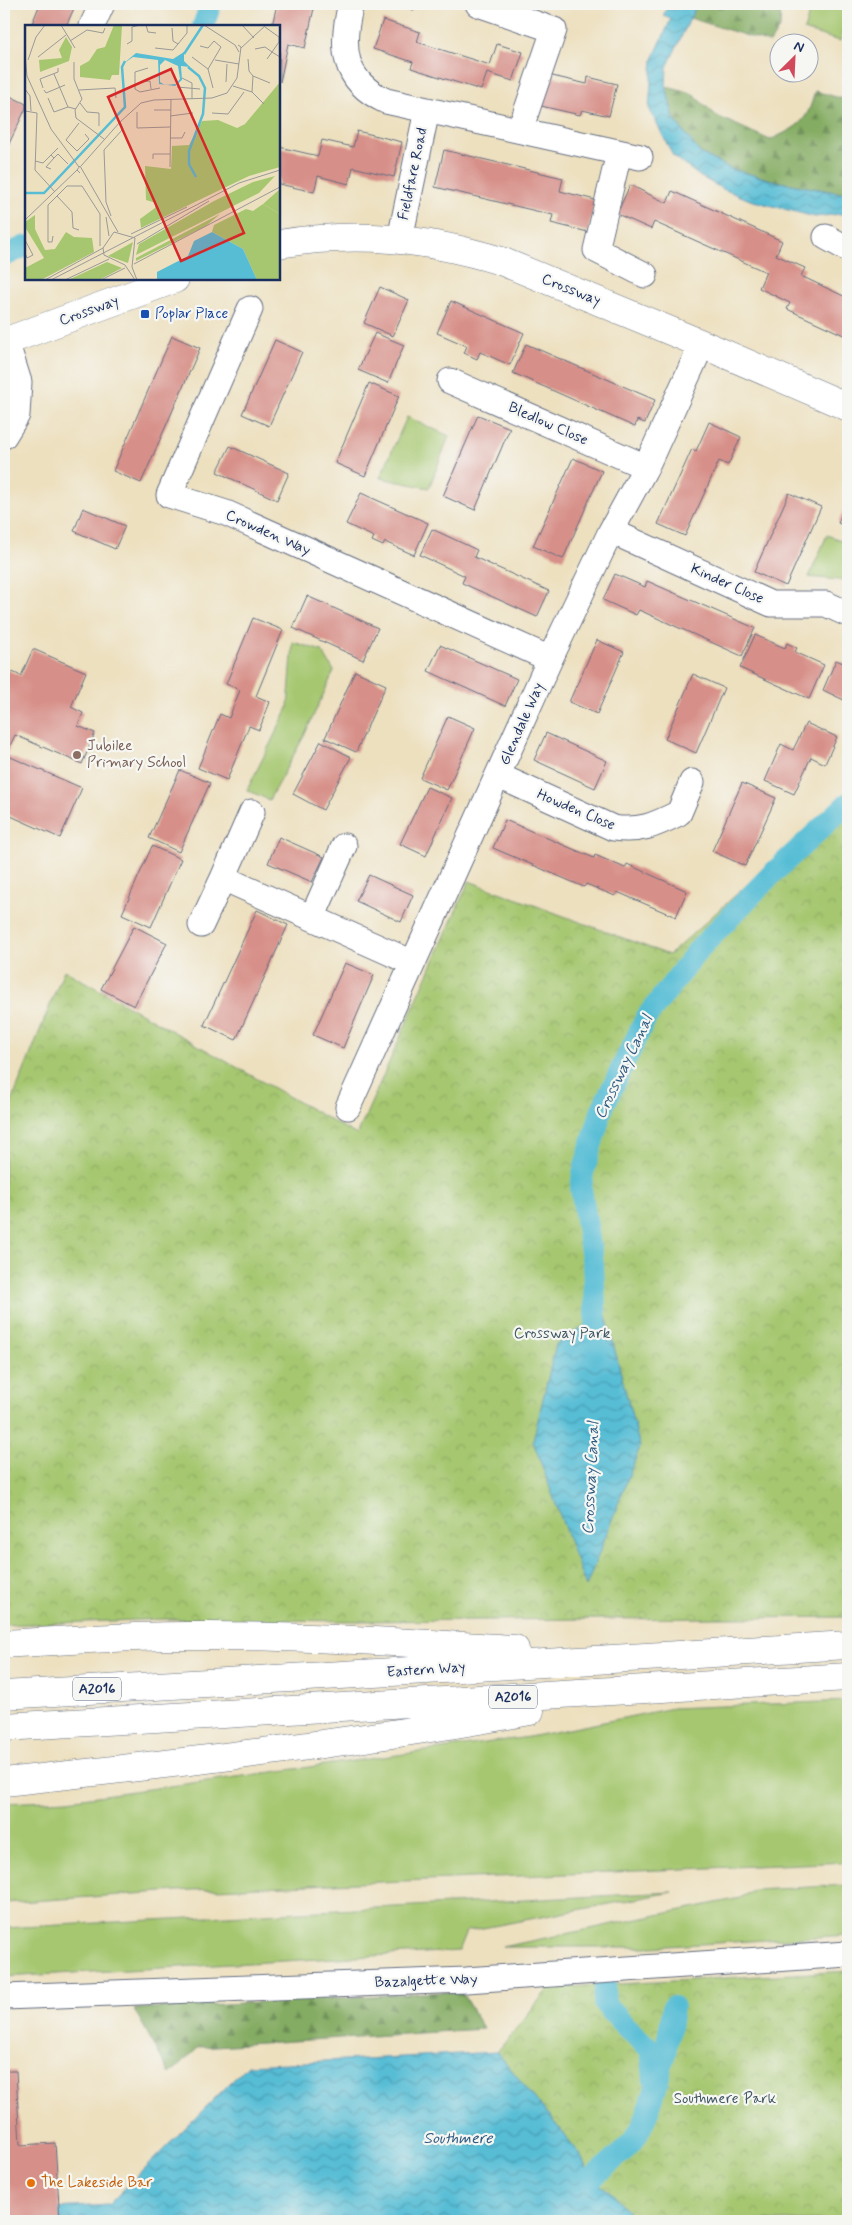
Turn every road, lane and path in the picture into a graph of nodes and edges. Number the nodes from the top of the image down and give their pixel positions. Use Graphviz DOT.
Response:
graph roads {
  1 [pos="102,4"];
  2 [pos="351,4"];
  3 [pos="478,4"];
  4 [pos="92,25"];
  5 [pos="427,110"];
  6 [pos="520,130"];
  7 [pos="826,236"];
  8 [pos="400,238"];
  9 [pos="280,244"];
  10 [pos="848,249"];
  11 [pos="644,275"];
  12 [pos="172,280"];
  13 [pos="250,309"];
  14 [pos="5,341"];
  15 [pos="702,344"];
  16 [pos="450,381"];
  17 [pos="848,408"];
  18 [pos="4,436"];
  19 [pos="646,467"];
  20 [pos="611,531"];
  21 [pos="848,614"];
  22 [pos="550,659"];
  23 [pos="499,776"];
  24 [pos="692,782"];
  25 [pos="252,812"];
  26 [pos="344,846"];
  27 [pos="223,878"];
  28 [pos="312,918"];
  29 [pos="201,925"];
  30 [pos="413,963"];
  31 [pos="348,1107"];
  32 [pos="4,1644"];
  33 [pos="848,1645"];
  34 [pos="641,1656"];
  35 [pos="848,1678"];
  36 [pos="646,1690"];
  37 [pos="4,1695"];
  38 [pos="4,1727"];
  39 [pos="4,1782"];
  40 [pos="848,1954"];
  41 [pos="4,1997"];
  1 -- 4 [label="street"];
  2 -- 5 [label="street, Fieldfare Road"];
  3 -- 6 [label="street"];
  5 -- 6 [label="street, Fieldfare Road"];
  5 -- 8 [label="street, Fieldfare Road"];
  6 -- 11 [label="street, Fieldfare Road"];
  7 -- 10 [label="street"];
  8 -- 9 [label="main road, Crossway"];
  8 -- 15 [label="main road, Crossway"];
  12 -- 14 [label="main road, Crossway"];
  13 -- 22 [label="street, Crowden Way"];
  14 -- 18 [label="street"];
  15 -- 17 [label="main road, Crossway"];
  15 -- 19 [label="street, Glendale Way"];
  16 -- 19 [label="street, Bledlow Close"];
  19 -- 20 [label="street, Glendale Way"];
  20 -- 21 [label="street, Kinder Close"];
  20 -- 22 [label="street, Glendale Way"];
  22 -- 23 [label="street, Glendale Way"];
  23 -- 24 [label="street, Howden Close"];
  23 -- 30 [label="street, Glendale Way"];
  25 -- 27 [label="street"];
  26 -- 28 [label="street"];
  27 -- 28 [label="street"];
  27 -- 29 [label="street"];
  28 -- 30 [label="street"];
  30 -- 31 [label="street, Glendale Way"];
  32 -- 34 [label="main road"];
  33 -- 34 [label="main road, Eastern Way / A2016"];
  34 -- 37 [label="main road, Eastern Way / A2016"];
  35 -- 36 [label="main road, A2016"];
  36 -- 38 [label="main road, A2016"];
  36 -- 39 [label="main road"];
  40 -- 41 [label="street, Bazalgette Way"];
}
